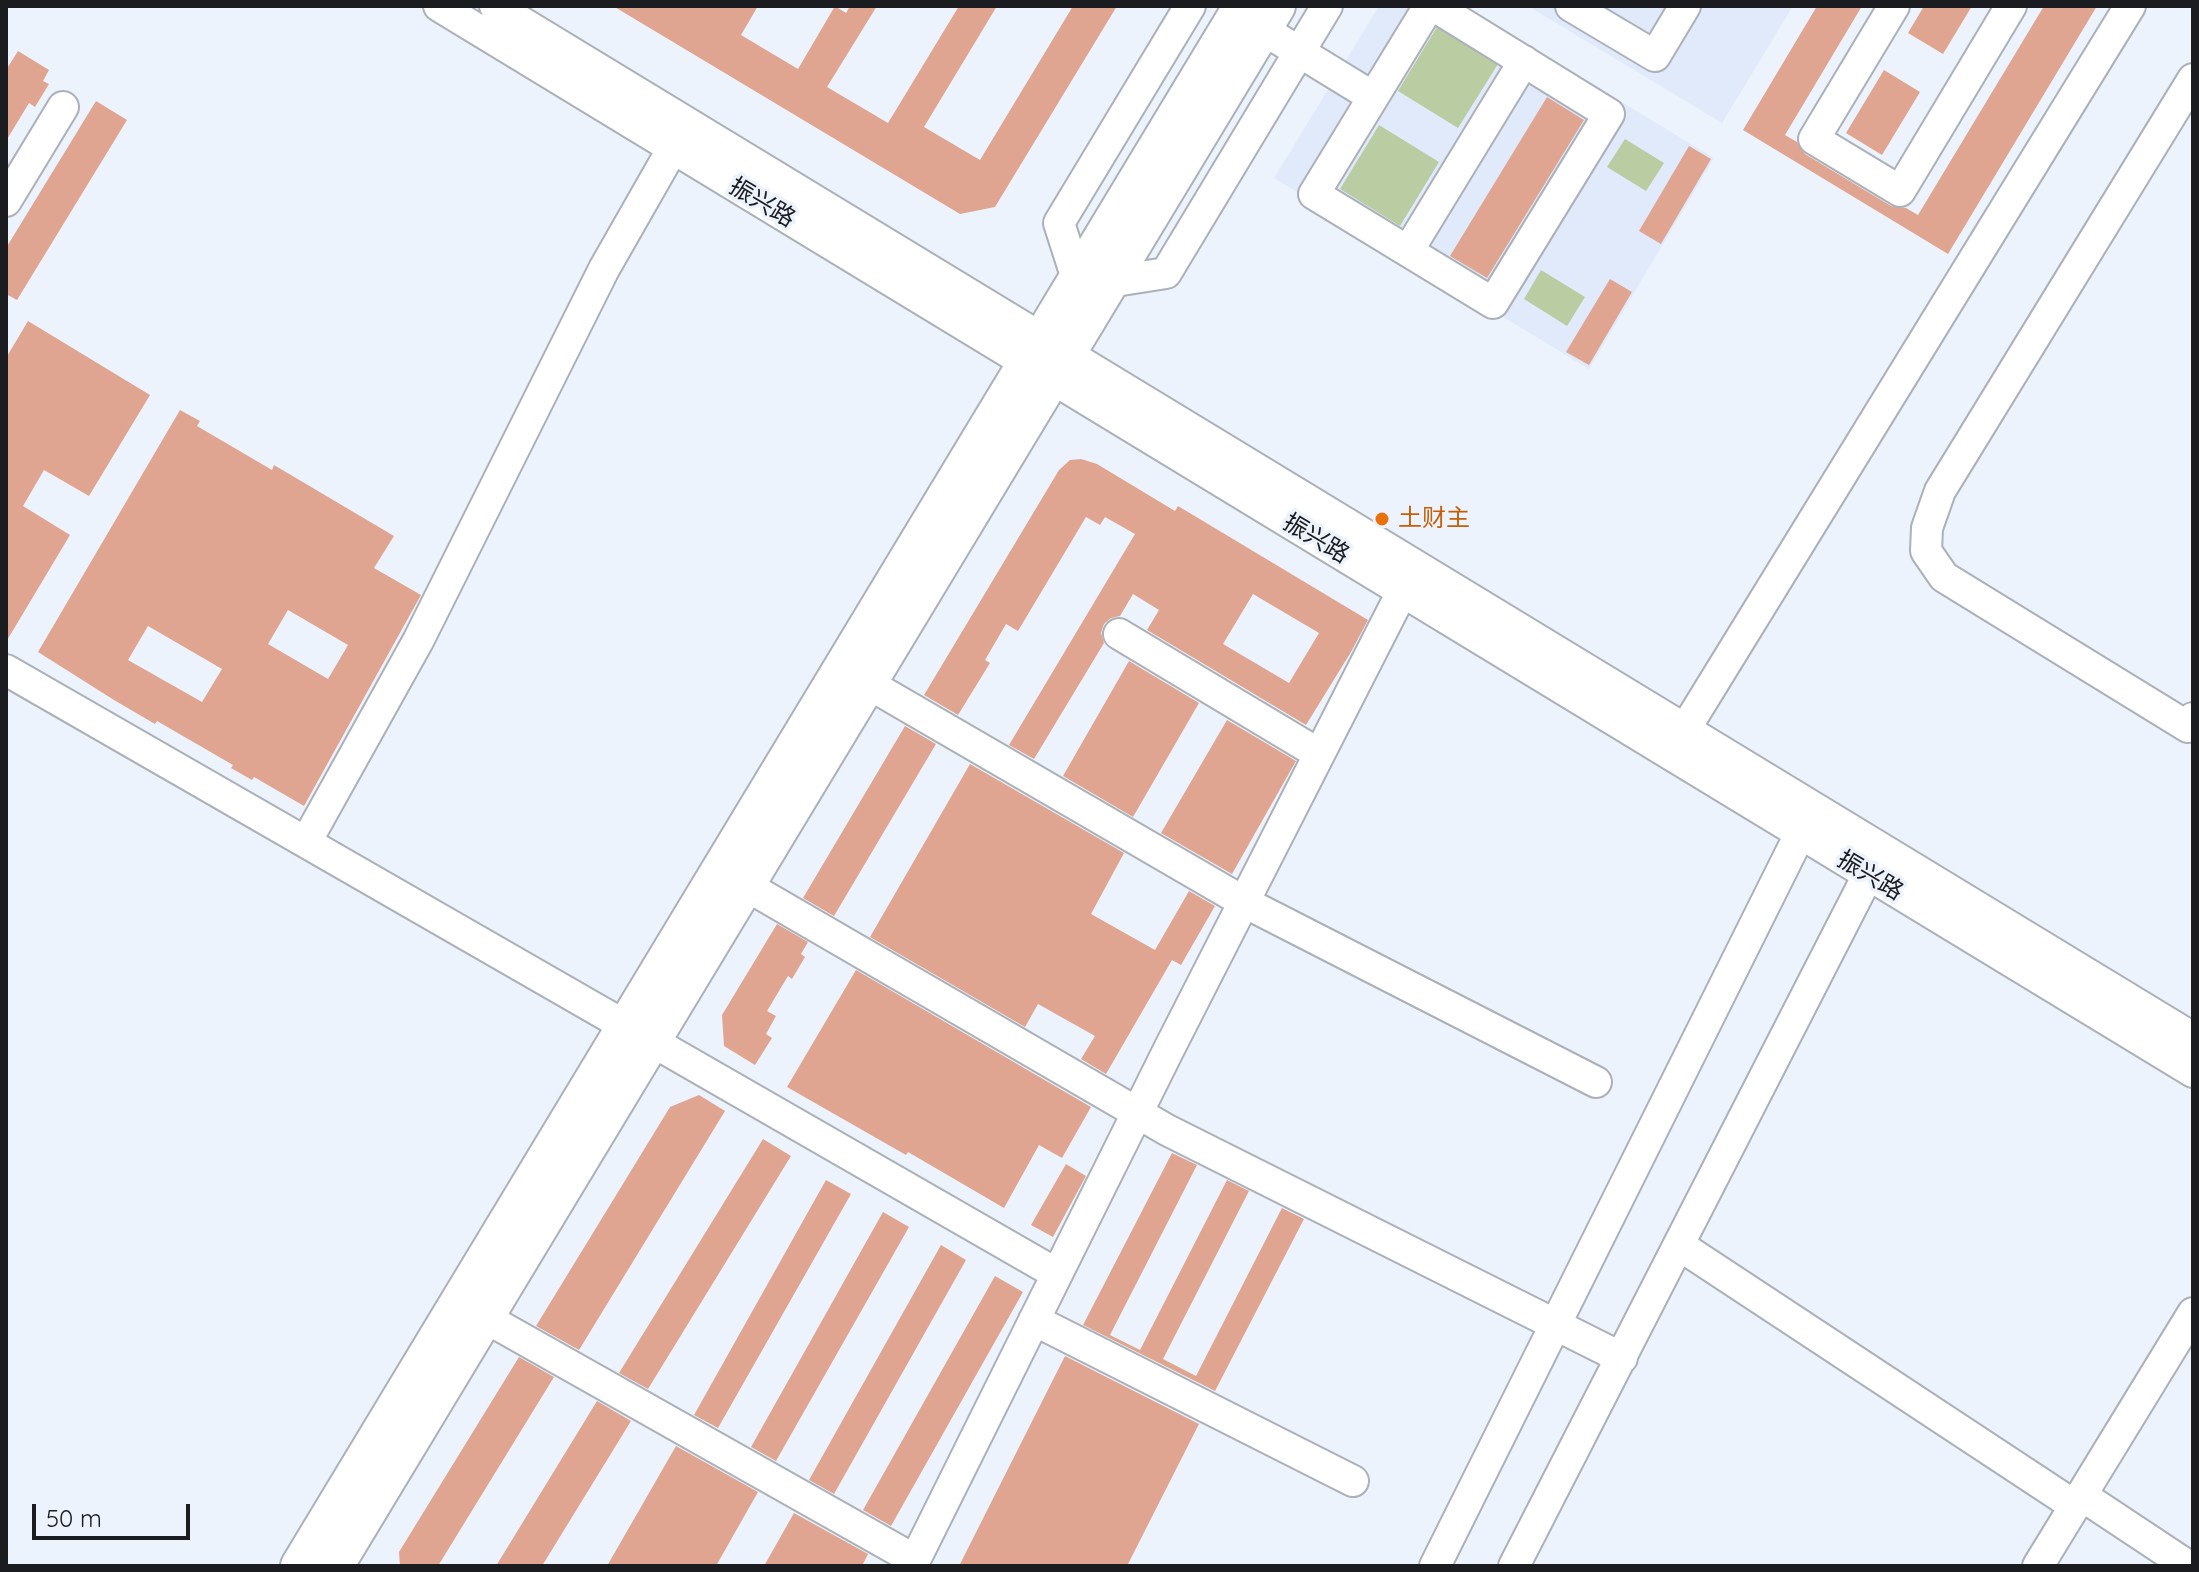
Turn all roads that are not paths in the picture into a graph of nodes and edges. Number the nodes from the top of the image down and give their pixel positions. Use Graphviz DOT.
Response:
graph roads {
  1 [pos="439,6"];
  2 [pos="1190,6"];
  3 [pos="1327,6"];
  4 [pos="1432,6"];
  5 [pos="1571,6"];
  6 [pos="1685,6"];
  7 [pos="1894,6"];
  8 [pos="2011,6"];
  9 [pos="2130,6"];
  10 [pos="514,11"];
  11 [pos="1260,14"];
  12 [pos="1300,52"];
  13 [pos="1524,61"];
  14 [pos="2193,79"];
  15 [pos="1373,97"];
  16 [pos="63,107"];
  17 [pos="673,148"];
  18 [pos="6,199"];
  19 [pos="1408,251"];
  20 [pos="1093,281"];
  21 [pos="1046,358"];
  22 [pos="1402,592"];
  23 [pos="1119,634"];
  24 [pos="6,670"];
  25 [pos="867,683"];
  26 [pos="2193,718"];
  27 [pos="1677,742"];
  28 [pos="1319,754"];
  29 [pos="1800,834"];
  30 [pos="306,842"];
  31 [pos="1866,879"];
  32 [pos="745,885"];
  33 [pos="1244,902"];
  34 [pos="639,1033"];
  35 [pos="2193,1038"];
  36 [pos="2193,1072"];
  37 [pos="1596,1082"];
  38 [pos="1137,1112"];
  39 [pos="1679,1245"];
  40 [pos="1057,1274"];
  41 [pos="2193,1313"];
  42 [pos="484,1317"];
  43 [pos="1034,1320"];
  44 [pos="1556,1325"];
  45 [pos="1622,1358"];
  46 [pos="1353,1481"];
  47 [pos="2078,1501"];
  48 [pos="914,1563"];
  49 [pos="300,1566"];
  50 [pos="334,1566"];
  51 [pos="1435,1566"];
  52 [pos="1514,1566"];
  53 [pos="2038,1566"];
  54 [pos="2188,1566"];
  1 -- 17 [label="street, 振兴路"];
  2 -- 20 [label="street"];
  3 -- 12 [label="street"];
  4 -- 13 [label="street"];
  4 -- 15 [label="street"];
  5 -- 6 [label="street"];
  7 -- 8 [label="street"];
  9 -- 27 [label="street"];
  10 -- 21 [label="street, 振兴路"];
  11 -- 12 [label="street"];
  11 -- 20 [label="main road"];
  12 -- 15 [label="street"];
  12 -- 20 [label="street"];
  13 -- 19 [label="street"];
  13 -- 19 [label="street"];
  14 -- 26 [label="street"];
  15 -- 19 [label="street"];
  16 -- 18 [label="street"];
  17 -- 21 [label="street, 振兴路"];
  17 -- 30 [label="street"];
  20 -- 21 [label="main road"];
  21 -- 22 [label="street, 振兴路"];
  21 -- 25 [label="main road"];
  21 -- 27 [label="street, 振兴路"];
  21 -- 34 [label="main road"];
  22 -- 27 [label="street, 振兴路"];
  22 -- 28 [label="street"];
  23 -- 28 [label="street"];
  24 -- 30 [label="street"];
  25 -- 32 [label="main road"];
  25 -- 33 [label="street"];
  27 -- 29 [label="street, 振兴路"];
  27 -- 35 [label="street, 振兴路"];
  28 -- 33 [label="street"];
  29 -- 36 [label="street, 振兴路"];
  29 -- 44 [label="street"];
  30 -- 34 [label="street"];
  31 -- 39 [label="street"];
  32 -- 34 [label="main road"];
  32 -- 38 [label="street"];
  33 -- 37 [label="street"];
  33 -- 38 [label="street"];
  34 -- 40 [label="street"];
  34 -- 42 [label="main road"];
  34 -- 49 [label="main road"];
  38 -- 40 [label="street"];
  38 -- 44 [label="street"];
  39 -- 45 [label="street"];
  39 -- 47 [label="street"];
  40 -- 43 [label="street"];
  41 -- 47 [label="street"];
  42 -- 48 [label="street"];
  42 -- 50 [label="main road"];
  43 -- 46 [label="street"];
  43 -- 48 [label="street"];
  44 -- 45 [label="street"];
  44 -- 51 [label="street"];
  45 -- 52 [label="street"];
  47 -- 53 [label="street"];
  47 -- 54 [label="street"];
}
